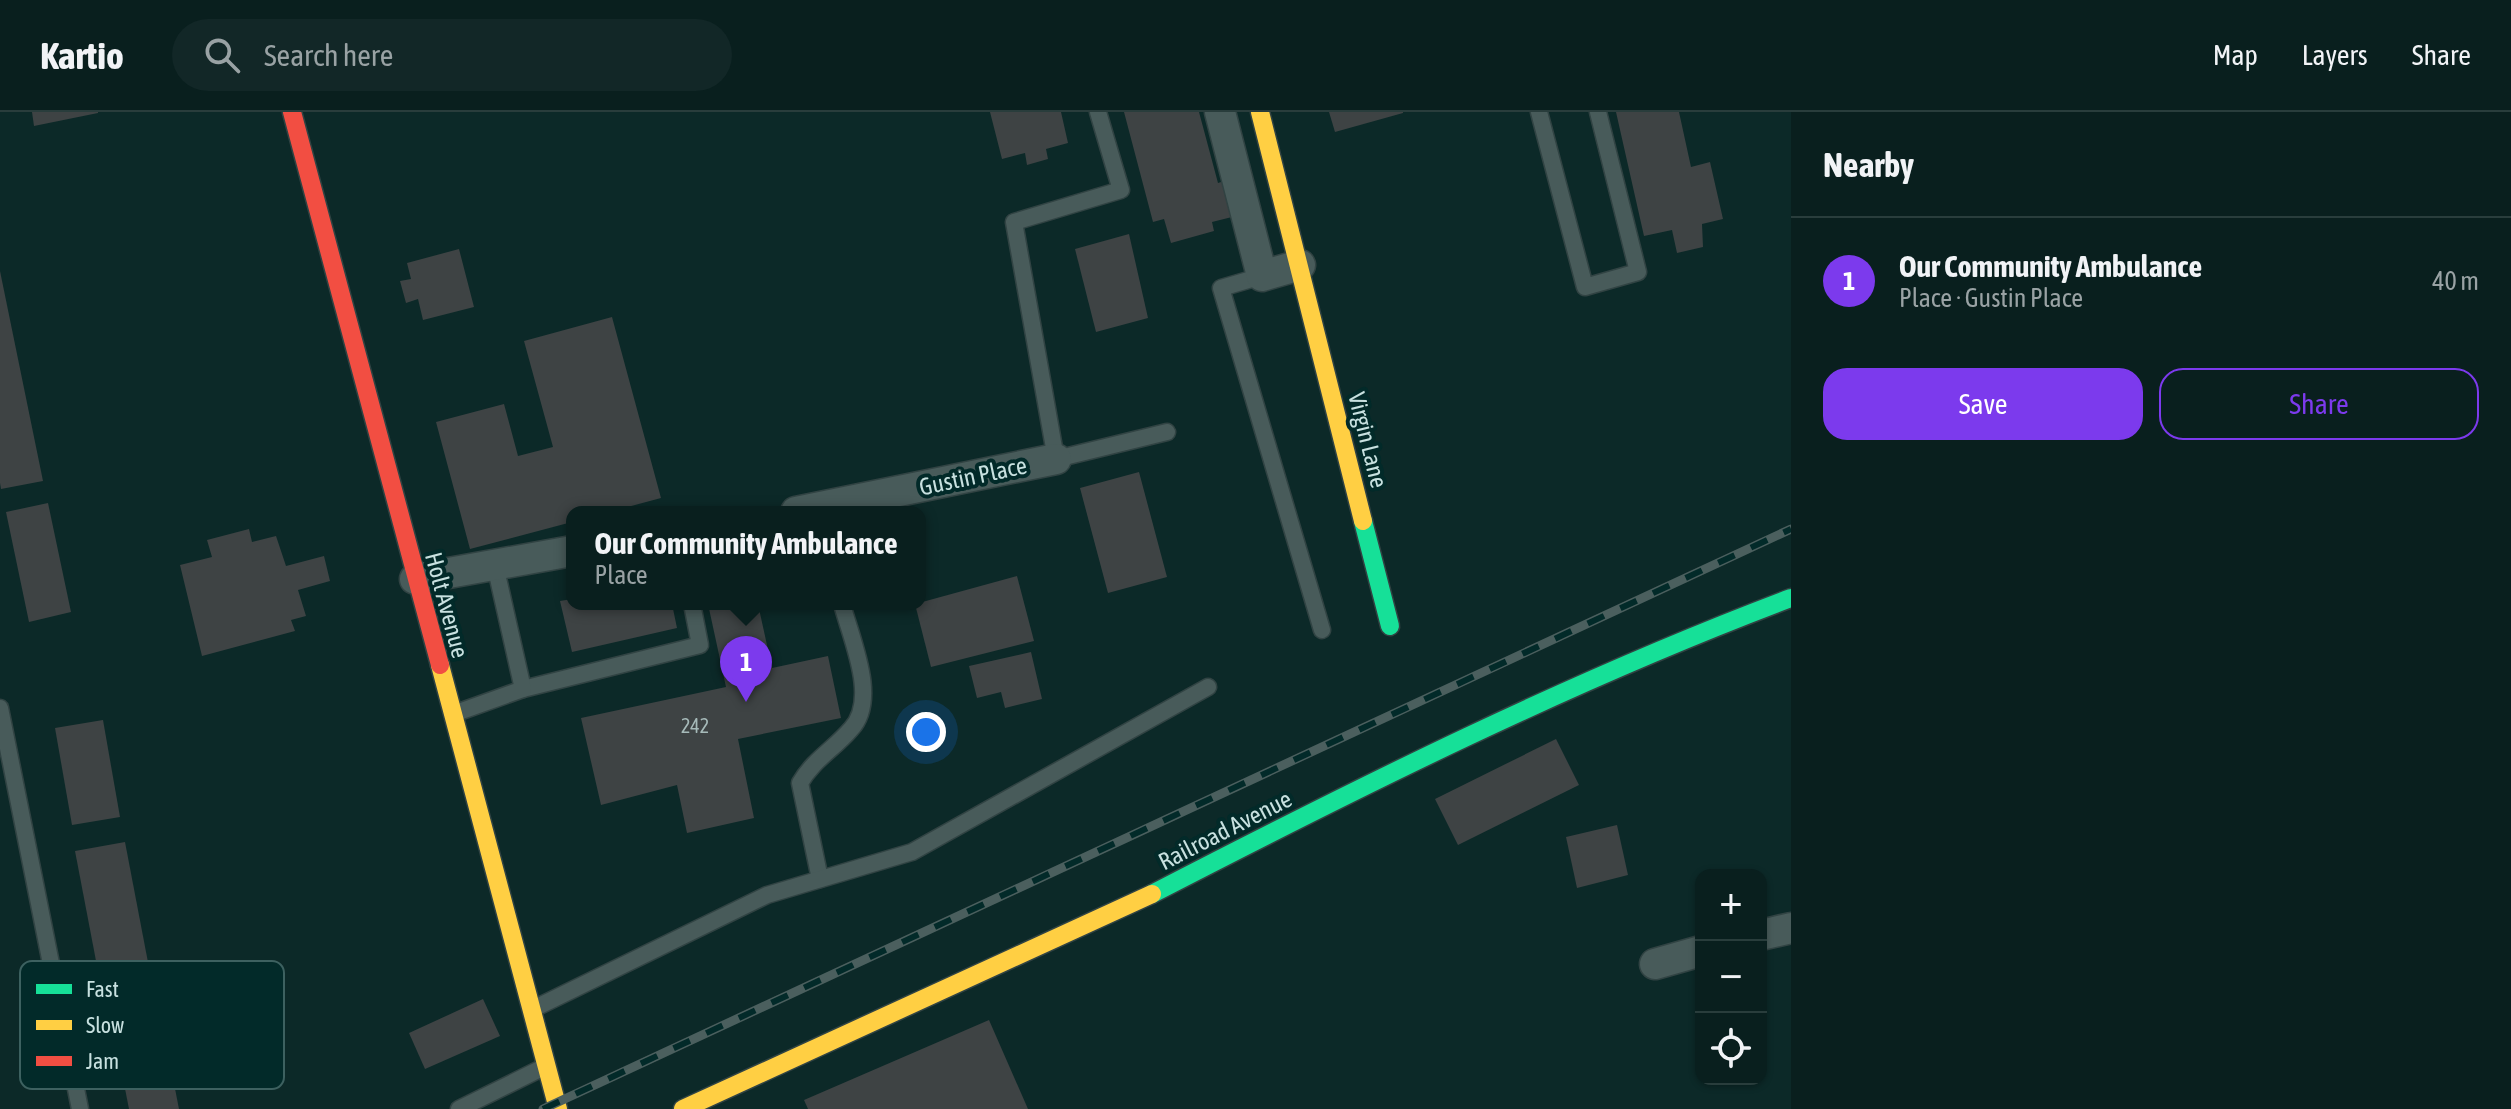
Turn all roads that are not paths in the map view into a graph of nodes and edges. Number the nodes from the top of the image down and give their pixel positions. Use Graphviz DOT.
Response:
graph roads {
  1 [pos="292,112"];
  2 [pos="1098,112"];
  3 [pos="1220,112"];
  4 [pos="1260,112"];
  5 [pos="1539,112"];
  6 [pos="1598,112"];
  7 [pos="1300,265"];
  8 [pos="1262,276"];
  9 [pos="1167,432"];
  10 [pos="1056,459"];
  11 [pos="835,506"];
  12 [pos="566,552"];
  13 [pos="495,565"];
  14 [pos="415,579"];
  15 [pos="1791,598"];
  16 [pos="693,610"];
  17 [pos="843,610"];
  18 [pos="1390,626"];
  19 [pos="1322,630"];
  20 [pos="1208,687"];
  21 [pos="523,689"];
  22 [pos="0,708"];
  23 [pos="452,715"];
  24 [pos="820,879"];
  25 [pos="1791,928"];
  26 [pos="1767,934"];
  27 [pos="1695,953"];
  28 [pos="50,961"];
  29 [pos="1655,964"];
  30 [pos="531,1010"];
  31 [pos="546,1066"];
  32 [pos="76,1089"];
  33 [pos="80,1109"];
  34 [pos="459,1109"];
  35 [pos="558,1109"];
  36 [pos="683,1109"];
  1 -- 14 [label="street, Holt Avenue"];
  2 -- 10 [label="lane"];
  3 -- 8 [label="street"];
  4 -- 7 [label="street, Virgin Lane"];
  5 -- 6 [label="lane"];
  7 -- 8 [label="street"];
  7 -- 18 [label="street, Virgin Lane"];
  8 -- 19 [label="lane"];
  9 -- 10 [label="lane"];
  10 -- 11 [label="street, Gustin Place"];
  12 -- 13 [label="street"];
  13 -- 14 [label="street"];
  13 -- 21 [label="lane"];
  14 -- 23 [label="street, Holt Avenue"];
  15 -- 36 [label="street, Railroad Avenue"];
  16 -- 21 [label="lane"];
  17 -- 24 [label="lane"];
  20 -- 24 [label="lane"];
  21 -- 23 [label="lane"];
  22 -- 28 [label="lane"];
  23 -- 30 [label="street, Holt Avenue"];
  24 -- 30 [label="lane"];
  25 -- 26 [label="street"];
  27 -- 29 [label="street"];
  30 -- 31 [label="street, Holt Avenue"];
  31 -- 34 [label="lane"];
  31 -- 35 [label="street, Holt Avenue"];
  32 -- 33 [label="lane"];
}
